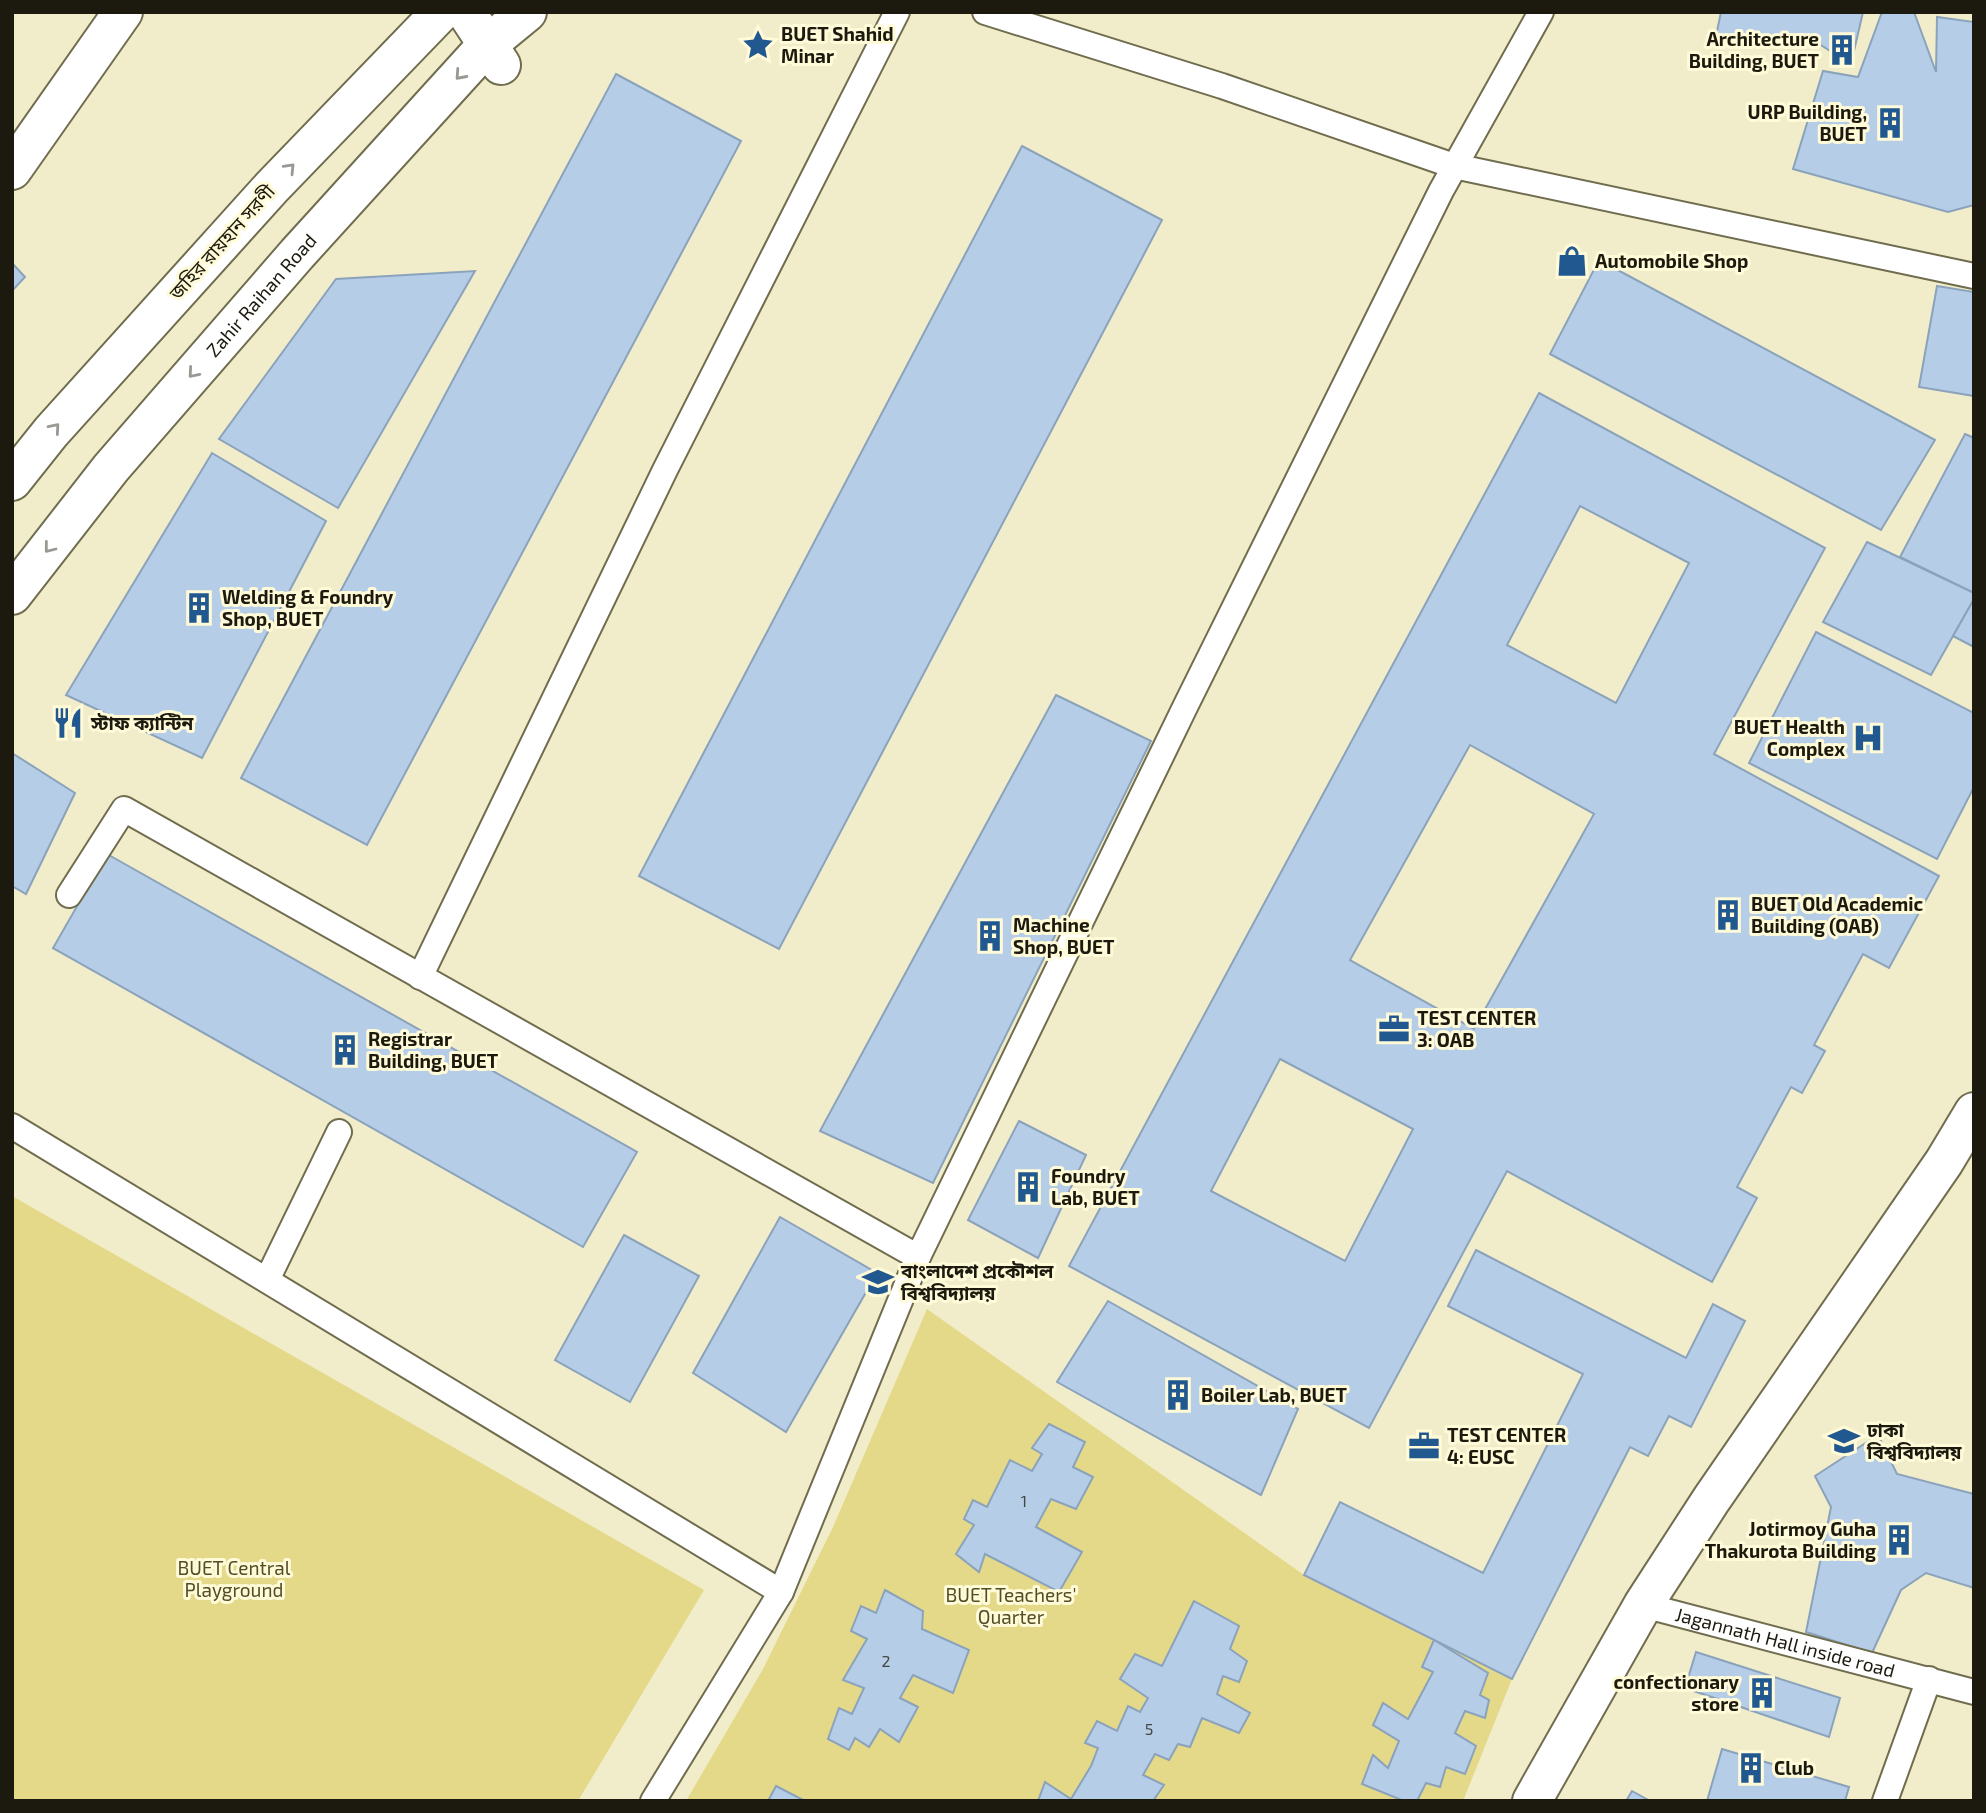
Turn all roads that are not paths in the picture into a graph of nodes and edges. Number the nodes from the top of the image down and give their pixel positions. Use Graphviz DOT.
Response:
graph roads {
  1 [pos="123,12"];
  2 [pos="441,12"];
  3 [pos="466,12"];
  4 [pos="527,12"];
  5 [pos="897,12"];
  6 [pos="985,12"];
  7 [pos="1541,12"];
  8 [pos="494,55"];
  9 [pos="1454,166"];
  10 [pos="12,170"];
  11 [pos="1974,276"];
  12 [pos="12,481"];
  13 [pos="12,595"];
  14 [pos="69,895"];
  15 [pos="420,977"];
  16 [pos="1974,1112"];
  17 [pos="12,1126"];
  18 [pos="339,1132"];
  19 [pos="1959,1157"];
  20 [pos="918,1257"];
  21 [pos="267,1280"];
  22 [pos="781,1591"];
  23 [pos="1643,1605"];
  24 [pos="1929,1679"];
  25 [pos="1974,1692"];
  26 [pos="653,1801"];
  27 [pos="1532,1801"];
  28 [pos="1885,1801"];
  1 -- 10 [label="main road"];
  12 -- 2 [label="main road, জহির রায়হান সরণী, one-way"];
  3 -- 8 [label="main road"];
  4 -- 8 [label="main road, Zahir Raihan Road"];
  5 -- 15 [label="lane"];
  6 -- 9 [label="lane"];
  7 -- 9 [label="lane"];
  8 -- 13 [label="main road, Zahir Raihan Road, one-way"];
  9 -- 11 [label="lane"];
  9 -- 20 [label="lane"];
  14 -- 15 [label="lane"];
  15 -- 20 [label="lane"];
  16 -- 19 [label="main road"];
  17 -- 21 [label="lane"];
  18 -- 21 [label="lane"];
  19 -- 23 [label="main road"];
  20 -- 22 [label="lane"];
  21 -- 22 [label="lane"];
  22 -- 26 [label="lane"];
  23 -- 24 [label="lane, Jagannath Hall inside road"];
  23 -- 27 [label="main road"];
  24 -- 25 [label="lane, Jagannath Hall inside road"];
  24 -- 28 [label="lane"];
}
